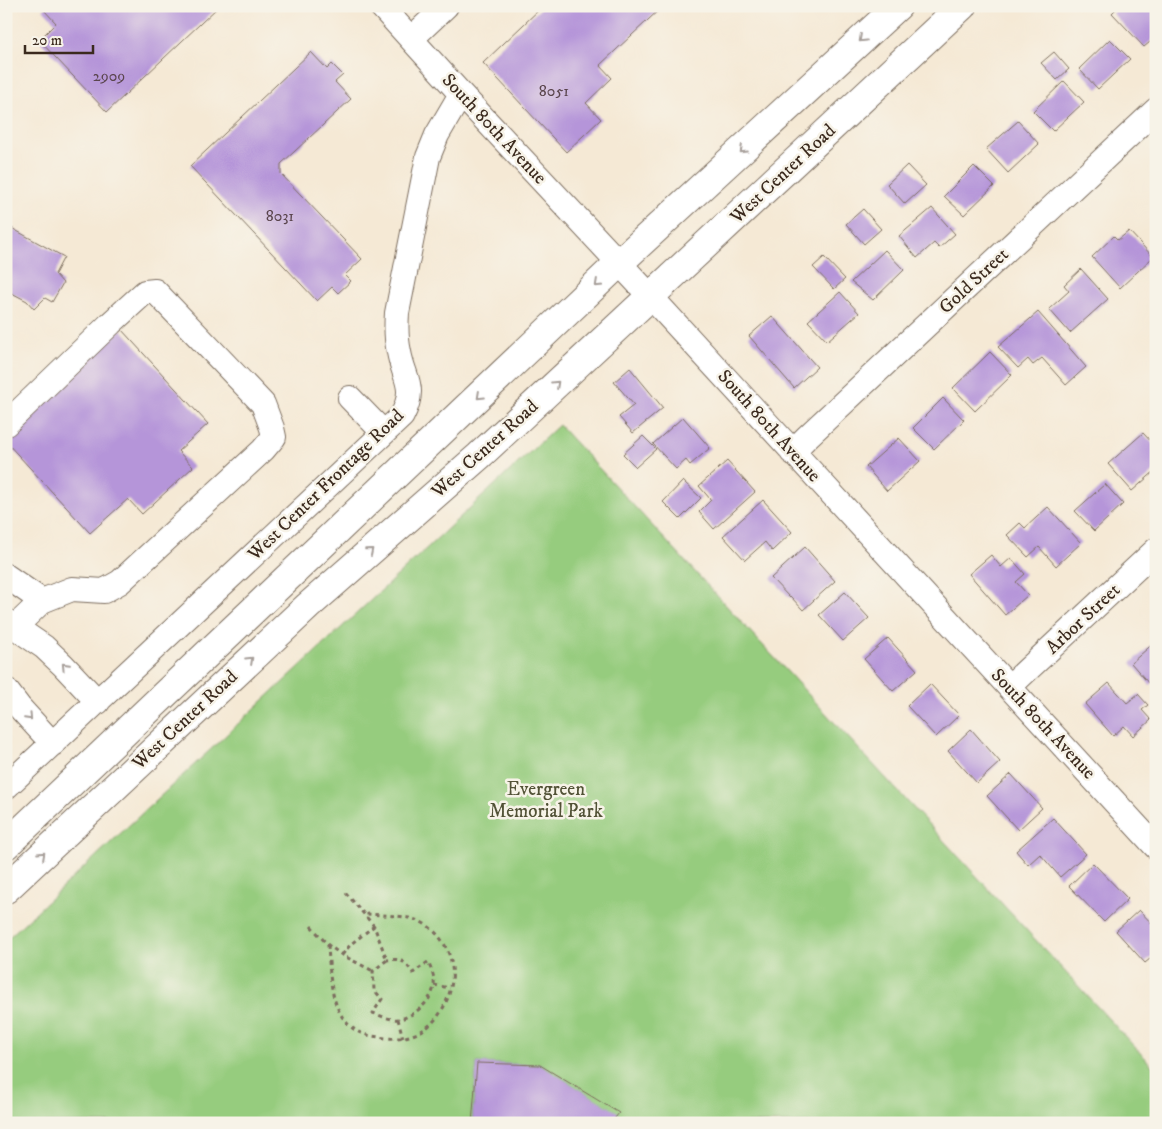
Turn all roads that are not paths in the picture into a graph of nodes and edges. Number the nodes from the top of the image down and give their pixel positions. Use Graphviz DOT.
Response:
graph roads {
  1 [pos="381,6"];
  2 [pos="446,6"];
  3 [pos="898,6"];
  4 [pos="962,6"];
  5 [pos="411,39"];
  6 [pos="461,94"];
  7 [pos="1156,110"];
  8 [pos="620,264"];
  9 [pos="651,297"];
  10 [pos="350,398"];
  11 [pos="6,424"];
  12 [pos="384,433"];
  13 [pos="792,452"];
  14 [pos="1156,550"];
  15 [pos="6,576"];
  16 [pos="42,601"];
  17 [pos="11,624"];
  18 [pos="1009,687"];
  19 [pos="6,690"];
  20 [pos="98,702"];
  21 [pos="53,744"];
  22 [pos="6,787"];
  23 [pos="6,845"];
  24 [pos="1156,847"];
  25 [pos="6,888"];
  1 -- 5 [label="street, South 80th Avenue"];
  2 -- 5 [label="street"];
  3 -- 8 [label="main road, West Center Road, one-way"];
  4 -- 9 [label="main road, West Center Road"];
  5 -- 6 [label="street, South 80th Avenue"];
  6 -- 8 [label="street, South 80th Avenue"];
  6 -- 12 [label="street, West Center Frontage Road"];
  7 -- 13 [label="street, Gold Street"];
  8 -- 9 [label="street, South 80th Avenue"];
  8 -- 23 [label="main road, West Center Road, one-way"];
  9 -- 13 [label="street, South 80th Avenue"];
  25 -- 9 [label="main road, West Center Road, one-way"];
  10 -- 12 [label="street"];
  11 -- 16 [label="street"];
  12 -- 20 [label="street, West Center Frontage Road"];
  13 -- 18 [label="street, South 80th Avenue"];
  14 -- 18 [label="street, Arbor Street"];
  15 -- 16 [label="street"];
  16 -- 17 [label="street"];
  20 -- 17 [label="street, one-way"];
  18 -- 24 [label="street, South 80th Avenue"];
  19 -- 21 [label="street, one-way"];
  20 -- 21 [label="street, West Center Frontage Road"];
  21 -- 22 [label="street, West Center Frontage Road"];
}
